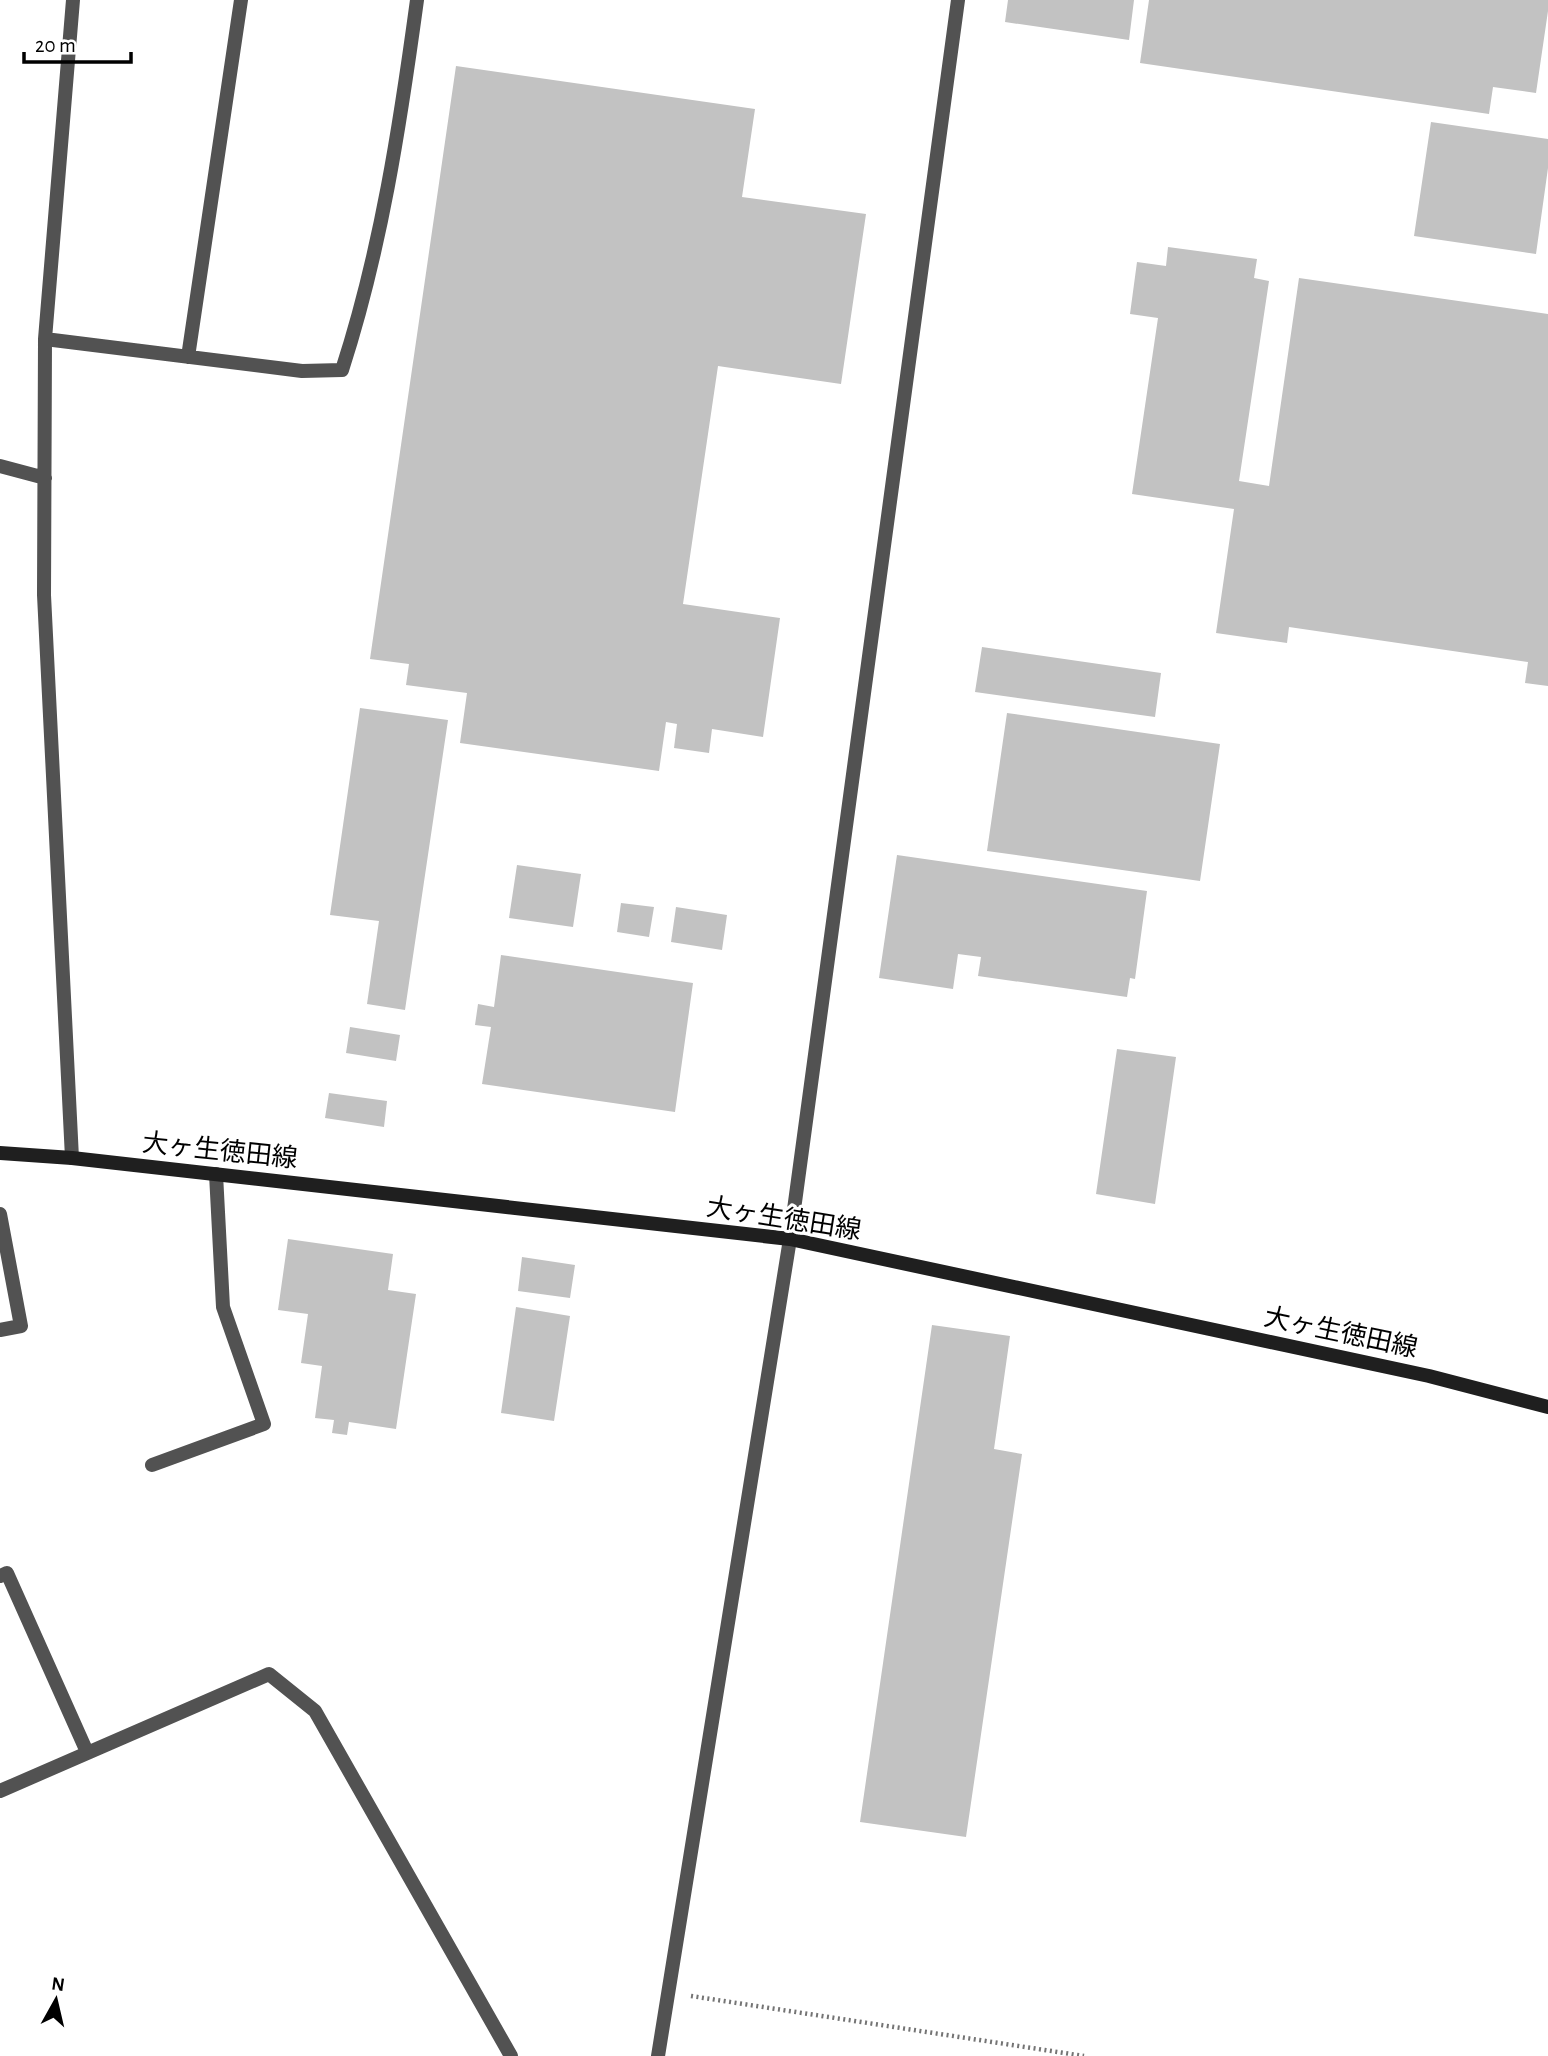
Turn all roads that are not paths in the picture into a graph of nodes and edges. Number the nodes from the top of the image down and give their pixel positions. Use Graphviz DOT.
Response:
graph roads {
  1 [pos="73,0"];
  2 [pos="242,0"];
  3 [pos="417,0"];
  4 [pos="958,0"];
  5 [pos="45,339"];
  6 [pos="188,357"];
  7 [pos="0,466"];
  8 [pos="44,478"];
  9 [pos="0,1153"];
  10 [pos="72,1158"];
  11 [pos="216,1174"];
  12 [pos="0,1214"];
  13 [pos="790,1239"];
  14 [pos="0,1330"];
  15 [pos="1548,1407"];
  16 [pos="152,1465"];
  17 [pos="0,1576"];
  18 [pos="87,1752"];
  19 [pos="0,1791"];
  20 [pos="511,2056"];
  21 [pos="658,2056"];
  1 -- 5 [label="street"];
  2 -- 6 [label="street"];
  3 -- 6 [label="street"];
  4 -- 13 [label="street"];
  5 -- 6 [label="street"];
  5 -- 8 [label="street"];
  7 -- 8 [label="street"];
  8 -- 10 [label="street"];
  9 -- 10 [label="main road, 大ヶ生徳田線"];
  10 -- 11 [label="main road, 大ヶ生徳田線"];
  11 -- 13 [label="main road, 大ヶ生徳田線"];
  11 -- 16 [label="street"];
  12 -- 14 [label="street"];
  13 -- 15 [label="main road, 大ヶ生徳田線"];
  13 -- 21 [label="street"];
  17 -- 18 [label="street"];
  18 -- 19 [label="street"];
  18 -- 20 [label="street"];
}
